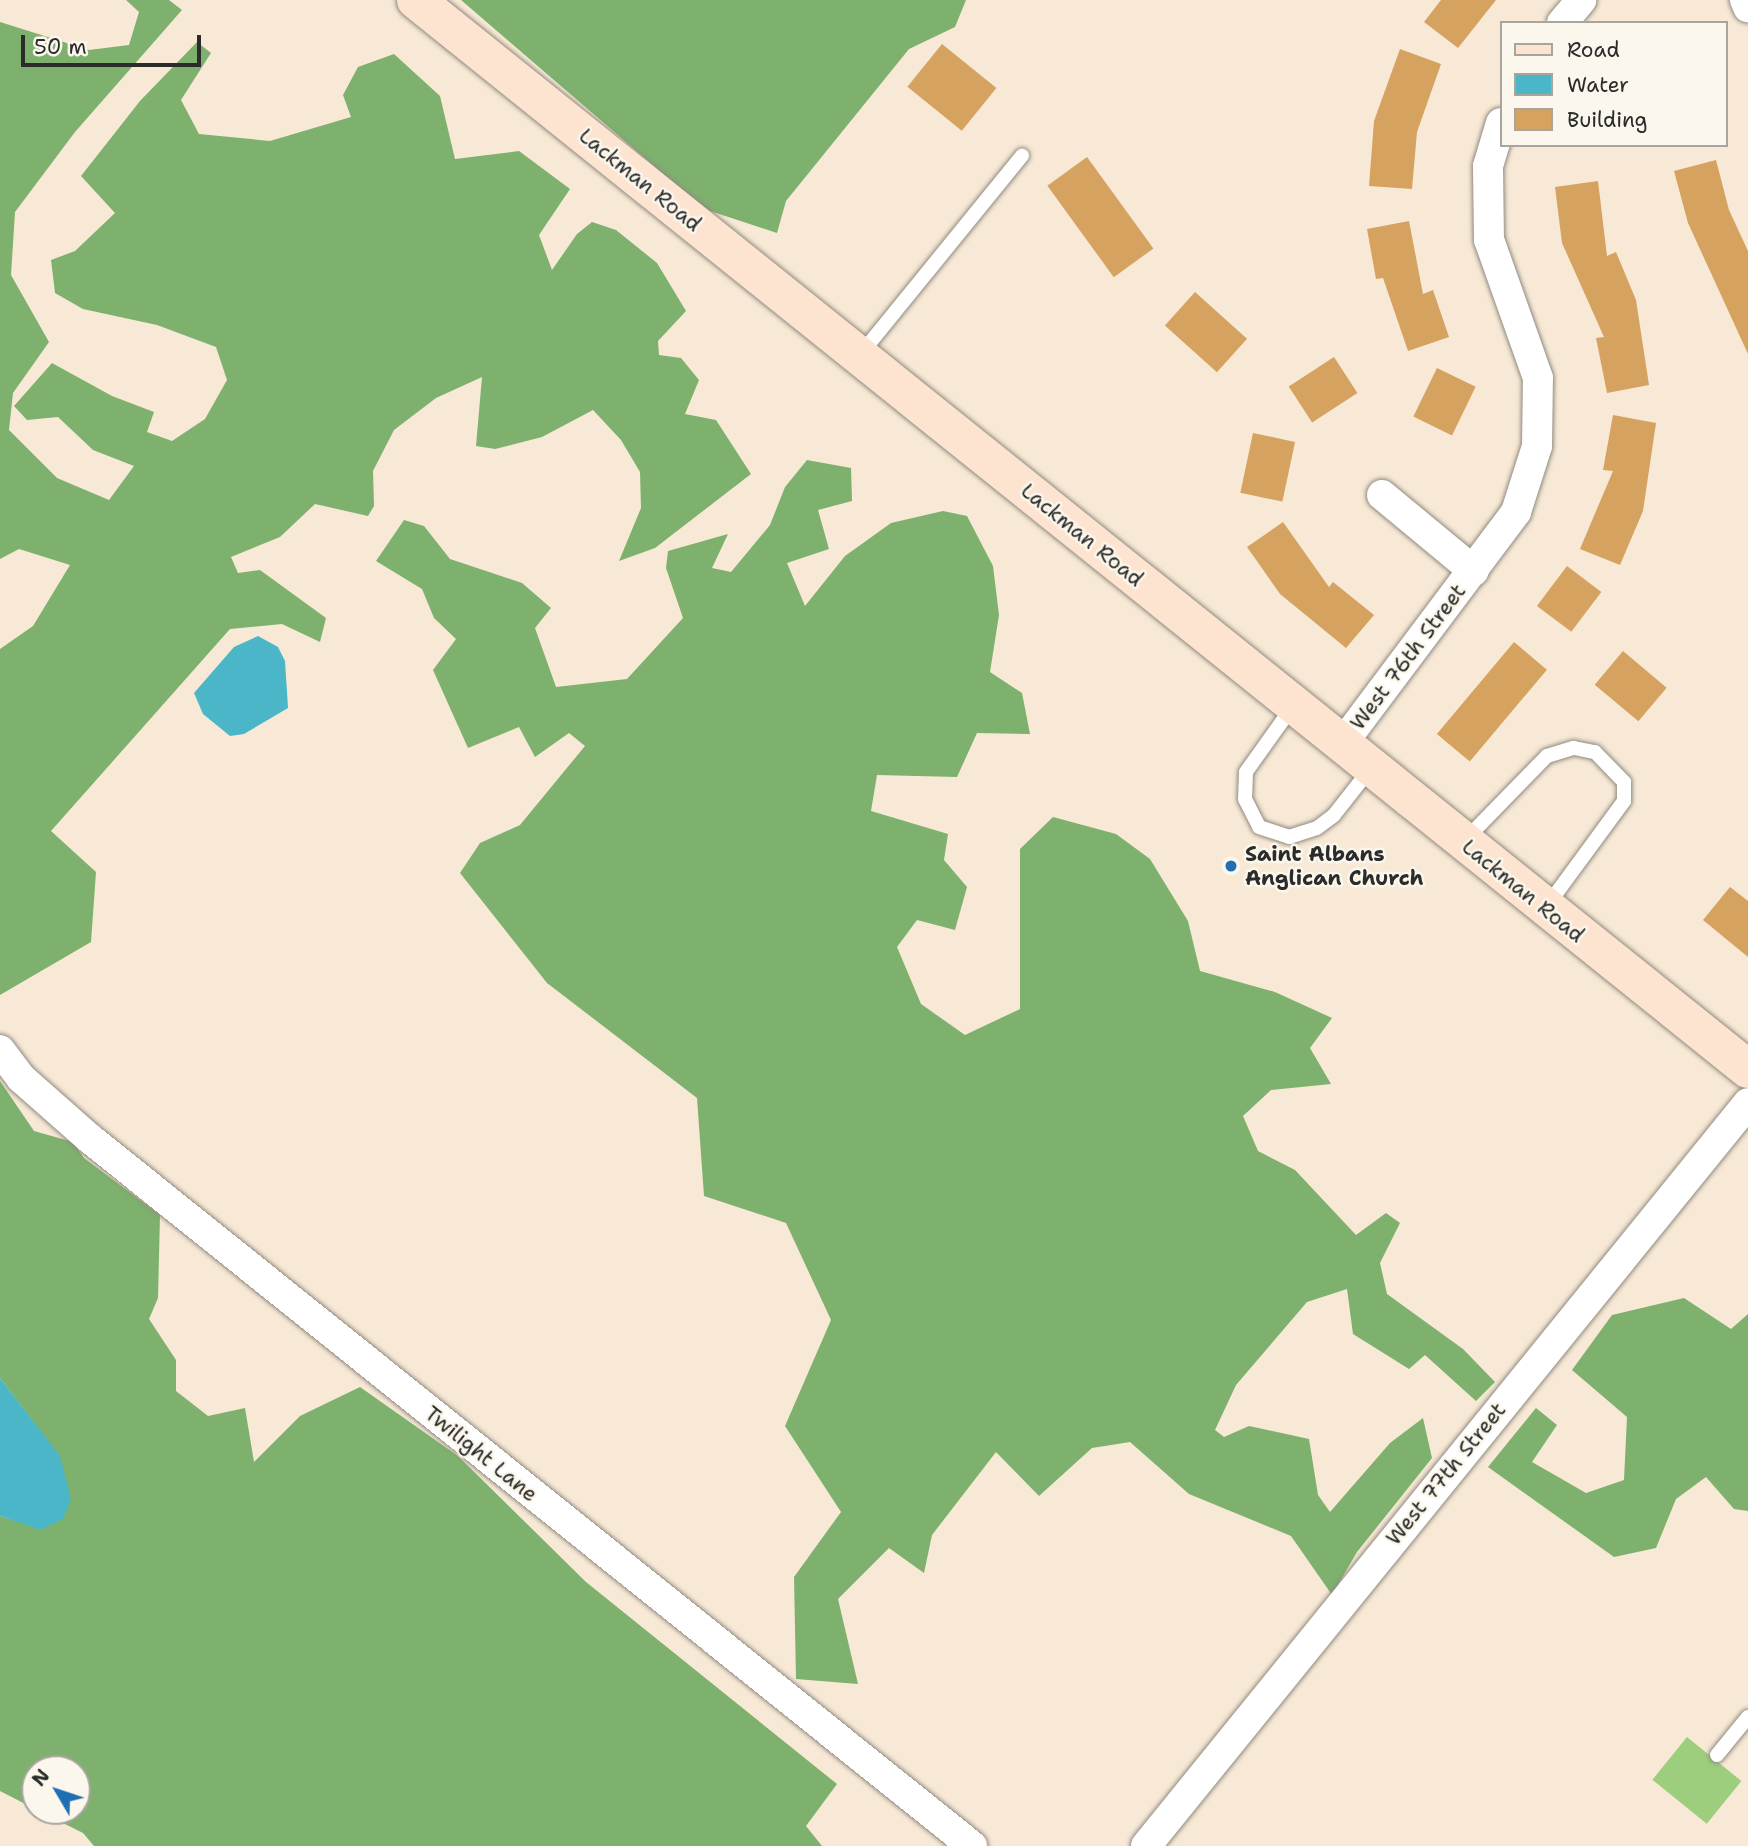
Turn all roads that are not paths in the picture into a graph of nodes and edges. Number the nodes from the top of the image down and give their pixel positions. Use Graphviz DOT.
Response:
graph roads {
  1 [pos="416,0"];
  2 [pos="1581,0"];
  3 [pos="1745,0"];
  4 [pos="1748,7"];
  5 [pos="1564,21"];
  6 [pos="1500,125"];
  7 [pos="1022,156"];
  8 [pos="859,356"];
  9 [pos="1382,495"];
  10 [pos="1474,570"];
  11 [pos="1294,705"];
  12 [pos="1342,744"];
  13 [pos="1371,768"];
  14 [pos="1463,843"];
  15 [pos="1544,909"];
  16 [pos="0,1050"];
  17 [pos="1748,1069"];
  18 [pos="1748,1103"];
  19 [pos="1748,1717"];
  20 [pos="1717,1755"];
  21 [pos="972,1846"];
  22 [pos="1146,1846"];
  1 -- 8 [label="main road, Lackman Road"];
  2 -- 5 [label="street"];
  3 -- 4 [label="street"];
  6 -- 10 [label="street, West 76th Street"];
  7 -- 8 [label="lane"];
  8 -- 11 [label="main road, Lackman Road"];
  9 -- 10 [label="street, West 76th Street"];
  10 -- 12 [label="street, West 76th Street"];
  11 -- 12 [label="main road, Lackman Road"];
  11 -- 13 [label="lane"];
  12 -- 13 [label="main road, Lackman Road"];
  13 -- 14 [label="main road, Lackman Road"];
  14 -- 15 [label="main road, Lackman Road"];
  14 -- 15 [label="lane"];
  15 -- 17 [label="main road, Lackman Road"];
  16 -- 21 [label="street, Twilight Lane"];
  18 -- 22 [label="street, West 77th Street"];
  19 -- 20 [label="lane"];
}
